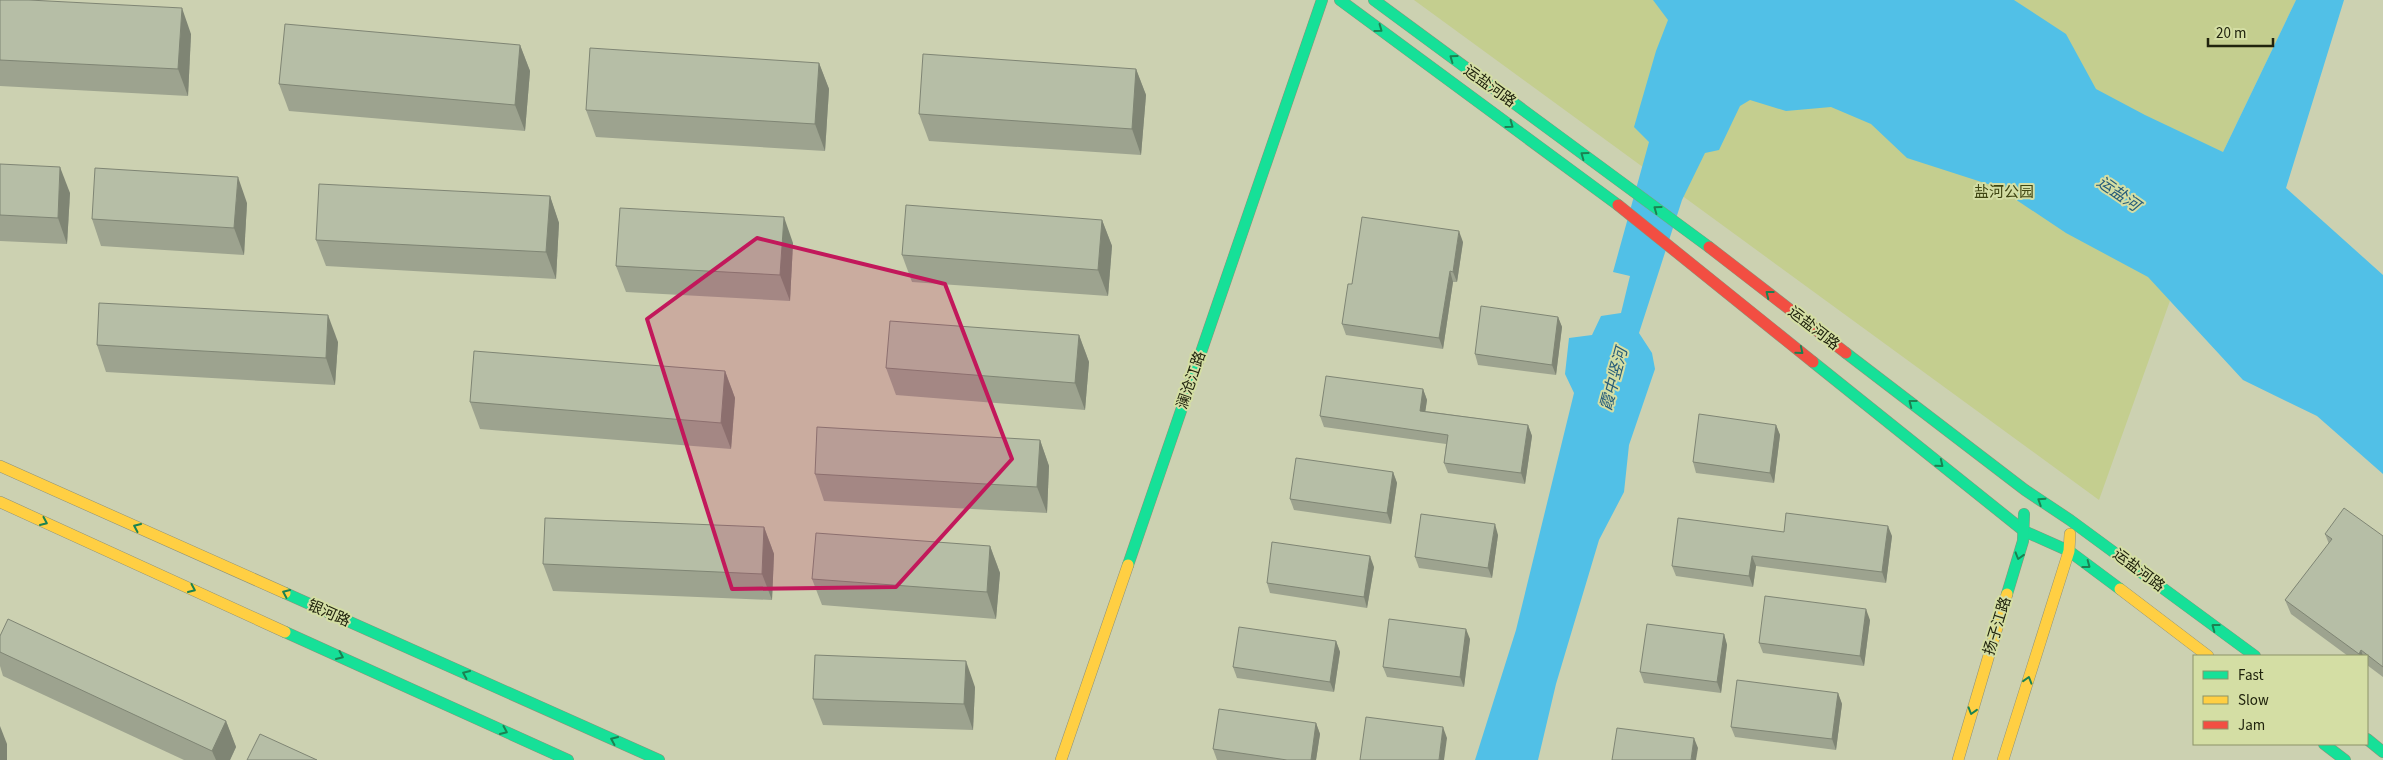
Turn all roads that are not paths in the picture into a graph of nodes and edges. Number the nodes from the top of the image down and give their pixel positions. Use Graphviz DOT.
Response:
graph roads {
  1 [pos="1322,0"];
  2 [pos="1340,0"];
  3 [pos="1374,0"];
  4 [pos="0,466"];
  5 [pos="2025,490"];
  6 [pos="0,502"];
  7 [pos="2070,520"];
  8 [pos="2024,531"];
  9 [pos="2068,551"];
  10 [pos="2207,655"];
  11 [pos="2253,655"];
  12 [pos="2368,741"];
  13 [pos="2325,745"];
  14 [pos="2383,752"];
  15 [pos="568,760"];
  16 [pos="659,760"];
  17 [pos="1061,760"];
  18 [pos="1958,760"];
  19 [pos="2004,760"];
  20 [pos="2345,760"];
  1 -- 17 [label="main road, 澜沧江路"];
  2 -- 8 [label="main road, 运盐河路, one-way"];
  5 -- 3 [label="main road, 运盐河路, one-way"];
  16 -- 4 [label="main road, 银河路, one-way"];
  7 -- 5 [label="main road, 运盐河路, one-way"];
  5 -- 8 [label="main road, 扬子江路"];
  6 -- 15 [label="main road, one-way"];
  7 -- 9 [label="main road"];
  11 -- 7 [label="main road, 运盐河路, one-way"];
  8 -- 9 [label="main road, 运盐河路"];
  8 -- 18 [label="main road, 扬子江路, one-way"];
  9 -- 10 [label="main road, 运盐河路, one-way"];
  19 -- 9 [label="main road, one-way"];
  12 -- 14 [label="main road"];
  13 -- 20 [label="main road"];
}
